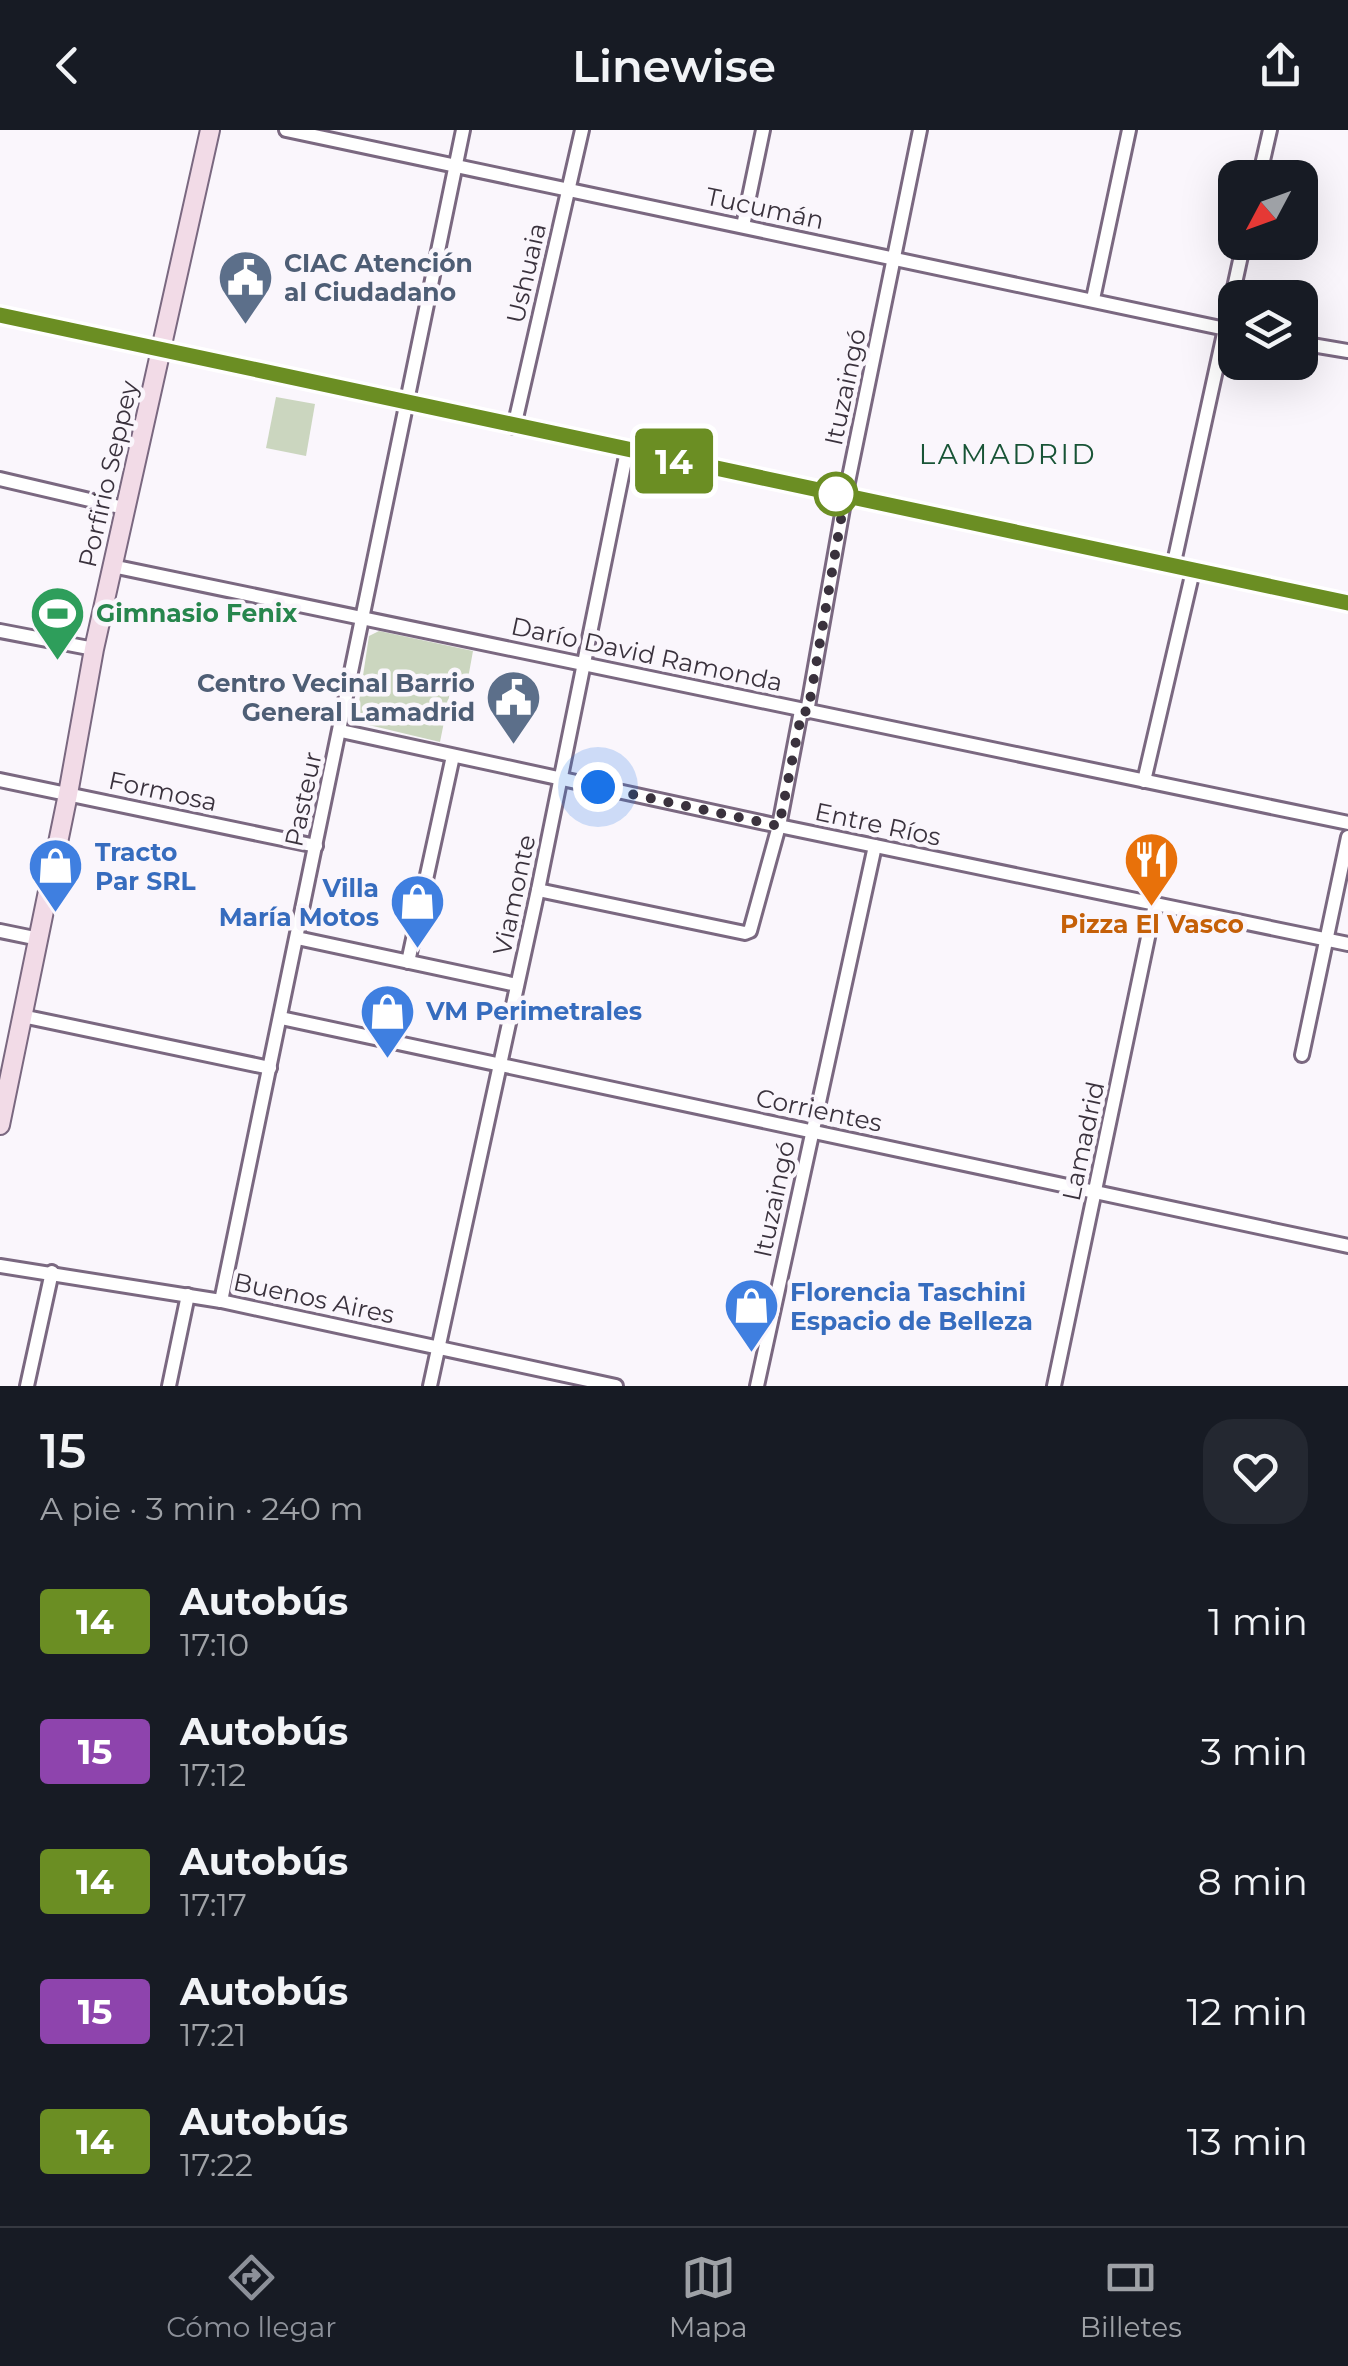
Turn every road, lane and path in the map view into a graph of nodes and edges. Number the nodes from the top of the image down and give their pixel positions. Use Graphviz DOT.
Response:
graph roads {
  1 [pos="210,130"];
  2 [pos="286,130"];
  3 [pos="463,130"];
  4 [pos="582,130"];
  5 [pos="763,130"];
  6 [pos="920,130"];
  7 [pos="1129,130"];
  8 [pos="1270,130"];
  9 [pos="345,136"];
  10 [pos="1263,160"];
  11 [pos="455,166"];
  12 [pos="569,190"];
  13 [pos="743,226"];
  14 [pos="894,258"];
  15 [pos="1093,299"];
  16 [pos="0,315"];
  17 [pos="1218,327"];
  18 [pos="1318,346"];
  19 [pos="162,350"];
  20 [pos="1348,352"];
  21 [pos="1218,377"];
  22 [pos="407,404"];
  23 [pos="514,427"];
  24 [pos="628,452"];
  25 [pos="0,479"];
  26 [pos="845,496"];
  27 [pos="124,508"];
  28 [pos="112,566"];
  29 [pos="1173,567"];
  30 [pos="1192,571"];
  31 [pos="1348,603"];
  32 [pos="364,616"];
  33 [pos="0,631"];
  34 [pos="94,650"];
  35 [pos="583,662"];
  36 [pos="804,712"];
  37 [pos="341,731"];
  38 [pos="452,756"];
  39 [pos="561,779"];
  40 [pos="0,780"];
  41 [pos="1144,781"];
  42 [pos="68,794"];
  43 [pos="1348,823"];
  44 [pos="779,826"];
  45 [pos="1348,837"];
  46 [pos="316,846"];
  47 [pos="875,846"];
  48 [pos="538,890"];
  49 [pos="1155,904"];
  50 [pos="0,931"];
  51 [pos="298,938"];
  52 [pos="39,939"];
  53 [pos="1327,940"];
  54 [pos="1348,944"];
  55 [pos="408,962"];
  56 [pos="517,985"];
  57 [pos="22,1016"];
  58 [pos="281,1018"];
  59 [pos="1302,1055"];
  60 [pos="502,1064"];
  61 [pos="270,1068"];
  62 [pos="0,1124"];
  63 [pos="812,1132"];
  64 [pos="1095,1192"];
  65 [pos="1348,1246"];
  66 [pos="0,1266"];
  67 [pos="52,1272"];
  68 [pos="188,1295"];
  69 [pos="221,1301"];
  70 [pos="438,1347"];
  71 [pos="27,1386"];
  72 [pos="169,1386"];
  73 [pos="430,1386"];
  74 [pos="616,1386"];
  75 [pos="757,1386"];
  76 [pos="1054,1386"];
  1 -- 19 [label="main road, Porfirio Seppey"];
  2 -- 9 [label="street, Tucumán"];
  3 -- 11 [label="street, Pasteur"];
  4 -- 12 [label="street, Ushuaia"];
  5 -- 13 [label="street"];
  6 -- 14 [label="street, Ituzaingó"];
  7 -- 15 [label="street"];
  8 -- 10 [label="street"];
  9 -- 11 [label="street, Tucumán"];
  11 -- 12 [label="street, Tucumán"];
  11 -- 22 [label="street, Pasteur"];
  12 -- 13 [label="street, Tucumán"];
  12 -- 23 [label="street, Ushuaia"];
  13 -- 14 [label="street, Tucumán"];
  14 -- 15 [label="street, Tucumán"];
  14 -- 26 [label="street, Ituzaingó"];
  15 -- 17 [label="street, Tucumán"];
  16 -- 19 [label="street"];
  18 -- 20 [label="street"];
  19 -- 22 [label="street"];
  19 -- 27 [label="main road, Porfirio Seppey"];
  21 -- 29 [label="street"];
  22 -- 23 [label="street"];
  22 -- 32 [label="street, Pasteur"];
  23 -- 24 [label="street"];
  24 -- 26 [label="street"];
  24 -- 35 [label="street, Viamonte"];
  25 -- 27 [label="street"];
  26 -- 29 [label="street"];
  26 -- 36 [label="street, Ituzaingó"];
  27 -- 28 [label="main road, Porfirio Seppey"];
  28 -- 32 [label="street, Darío David Ramonda"];
  28 -- 34 [label="main road, Porfirio Seppey"];
  29 -- 30 [label="street"];
  30 -- 31 [label="street"];
  30 -- 41 [label="street"];
  32 -- 35 [label="street, Darío David Ramonda"];
  32 -- 37 [label="street, Pasteur"];
  33 -- 34 [label="street"];
  34 -- 42 [label="main road, Porfirio Seppey"];
  35 -- 36 [label="street, Darío David Ramonda"];
  35 -- 39 [label="street, Viamonte"];
  36 -- 41 [label="street, Darío David Ramonda"];
  36 -- 44 [label="street, Ituzaingó"];
  37 -- 38 [label="street, Entre Ríos"];
  37 -- 46 [label="street, Pasteur"];
  38 -- 39 [label="street, Entre Ríos"];
  38 -- 55 [label="street"];
  39 -- 44 [label="street, Entre Ríos"];
  39 -- 48 [label="street, Viamonte"];
  40 -- 42 [label="street, Formosa"];
  41 -- 43 [label="street, Darío David Ramonda"];
  42 -- 46 [label="street, Formosa"];
  42 -- 52 [label="main road, Porfirio Seppey"];
  44 -- 47 [label="street, Entre Ríos"];
  44 -- 48 [label="street, Ituzaingó"];
  45 -- 53 [label="street"];
  46 -- 51 [label="street, Pasteur"];
  47 -- 49 [label="street, Entre Ríos"];
  47 -- 63 [label="street, Ituzaingó"];
  48 -- 56 [label="street, Viamonte"];
  49 -- 53 [label="street, Entre Ríos"];
  49 -- 64 [label="street, Lamadrid"];
  50 -- 52 [label="street"];
  51 -- 55 [label="street"];
  51 -- 58 [label="street, Pasteur"];
  52 -- 57 [label="main road, Porfirio Seppey"];
  53 -- 54 [label="street, Entre Ríos"];
  53 -- 59 [label="street"];
  55 -- 56 [label="street"];
  56 -- 60 [label="street, Viamonte"];
  57 -- 61 [label="street"];
  57 -- 62 [label="main road, Porfirio Seppey"];
  58 -- 60 [label="street, Corrientes"];
  58 -- 61 [label="street, Pasteur"];
  60 -- 63 [label="street, Corrientes"];
  60 -- 70 [label="street, Viamonte"];
  61 -- 69 [label="street, Pasteur"];
  63 -- 64 [label="street, Corrientes"];
  63 -- 75 [label="street, Ituzaingó"];
  64 -- 65 [label="street, Corrientes"];
  64 -- 76 [label="street, Lamadrid"];
  66 -- 67 [label="street, Buenos Aires"];
  67 -- 68 [label="street, Buenos Aires"];
  67 -- 71 [label="street"];
  68 -- 69 [label="street, Buenos Aires"];
  68 -- 72 [label="street"];
  69 -- 70 [label="street, Buenos Aires"];
  70 -- 73 [label="street, Viamonte"];
  70 -- 74 [label="street, Buenos Aires"];
}
